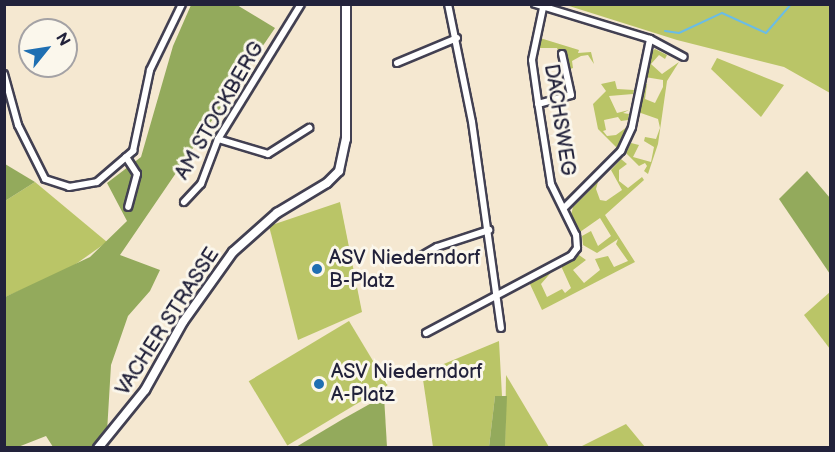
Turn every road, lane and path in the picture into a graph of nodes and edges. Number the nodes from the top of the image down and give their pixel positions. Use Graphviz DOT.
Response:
graph roads {
  1 [pos="182,4"];
  2 [pos="301,4"];
  3 [pos="346,4"];
  4 [pos="448,4"];
  5 [pos="535,4"];
  6 [pos="543,8"];
  7 [pos="457,38"];
  8 [pos="650,39"];
  9 [pos="562,54"];
  10 [pos="684,57"];
  11 [pos="397,63"];
  12 [pos="4,74"];
  13 [pos="538,104"];
  14 [pos="309,128"];
  15 [pos="218,139"];
  16 [pos="126,157"];
  17 [pos="184,202"];
  18 [pos="128,207"];
  19 [pos="564,208"];
  20 [pos="489,230"];
  21 [pos="416,259"];
  22 [pos="499,295"];
  23 [pos="501,328"];
  24 [pos="426,333"];
  25 [pos="98,447"];
  1 -- 16 [label="street"];
  2 -- 15 [label="street, AM STOCKBERG"];
  3 -- 25 [label="main road, VACHER STRASSE"];
  4 -- 7 [label="street"];
  5 -- 6 [label="street"];
  6 -- 8 [label="street"];
  6 -- 13 [label="street, DACHSWEG"];
  7 -- 11 [label="street"];
  7 -- 20 [label="street"];
  8 -- 10 [label="street"];
  8 -- 19 [label="street"];
  9 -- 13 [label="street"];
  12 -- 16 [label="street"];
  13 -- 19 [label="street, DACHSWEG"];
  14 -- 15 [label="street"];
  15 -- 17 [label="street, AM STOCKBERG"];
  16 -- 18 [label="street"];
  19 -- 22 [label="street, DACHSWEG"];
  20 -- 21 [label="street"];
  20 -- 22 [label="street"];
  22 -- 23 [label="street"];
  22 -- 24 [label="street"];
}
